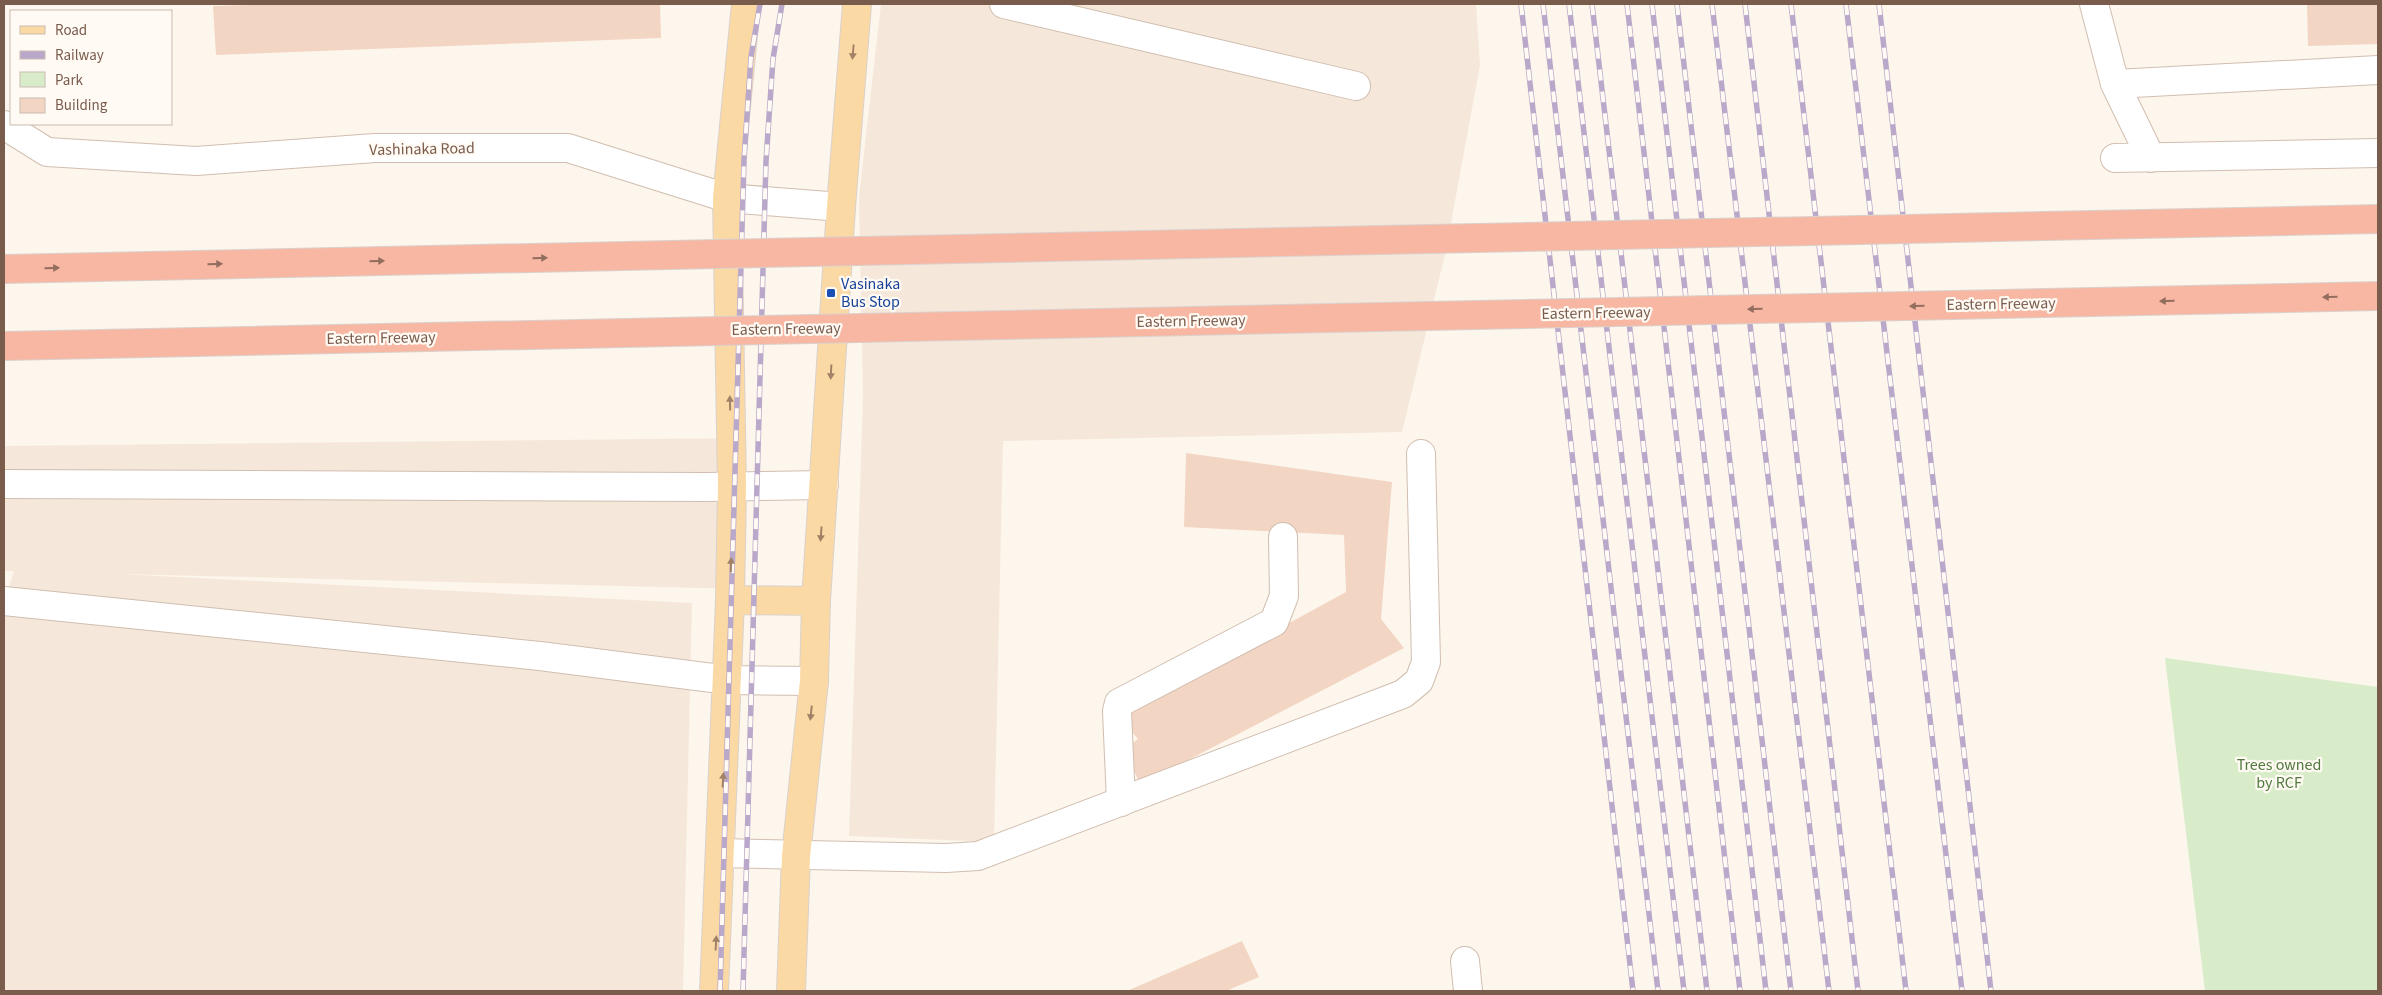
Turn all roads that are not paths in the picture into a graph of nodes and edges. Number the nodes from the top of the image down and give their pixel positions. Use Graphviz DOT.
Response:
graph roads {
  1 [pos="746,4"];
  2 [pos="857,4"];
  3 [pos="1004,4"];
  4 [pos="2094,4"];
  5 [pos="2378,70"];
  6 [pos="2115,84"];
  7 [pos="1356,86"];
  8 [pos="4,125"];
  9 [pos="2378,153"];
  10 [pos="2116,158"];
  11 [pos="2151,158"];
  12 [pos="727,198"];
  13 [pos="841,207"];
  14 [pos="2378,220"];
  15 [pos="4,269"];
  16 [pos="2378,296"];
  17 [pos="4,346"];
  18 [pos="1422,454"];
  19 [pos="4,484"];
  20 [pos="824,485"];
  21 [pos="732,487"];
  22 [pos="1283,538"];
  23 [pos="730,600"];
  24 [pos="4,601"];
  25 [pos="816,601"];
  26 [pos="728,680"];
  27 [pos="814,681"];
  28 [pos="1121,802"];
  29 [pos="720,853"];
  30 [pos="796,856"];
  31 [pos="1465,961"];
  32 [pos="714,991"];
  33 [pos="792,991"];
  34 [pos="1468,991"];
  1 -- 12 [label="main road"];
  2 -- 13 [label="main road, one-way"];
  3 -- 7 [label="street"];
  4 -- 6 [label="street"];
  5 -- 6 [label="street"];
  6 -- 11 [label="street"];
  8 -- 12 [label="street, Vashinaka Road"];
  9 -- 11 [label="street"];
  10 -- 11 [label="street"];
  12 -- 13 [label="street, Vashinaka Road"];
  21 -- 12 [label="main road, one-way"];
  13 -- 20 [label="main road, one-way"];
  15 -- 14 [label="highway, one-way, bridge"];
  16 -- 17 [label="highway, Eastern Freeway, one-way, bridge"];
  18 -- 28 [label="street"];
  19 -- 21 [label="street"];
  20 -- 21 [label="street"];
  20 -- 25 [label="main road, one-way"];
  23 -- 21 [label="main road, one-way"];
  22 -- 28 [label="street"];
  23 -- 25 [label="main road"];
  23 -- 26 [label="main road"];
  24 -- 26 [label="street"];
  25 -- 27 [label="main road"];
  26 -- 27 [label="street"];
  29 -- 26 [label="main road, one-way"];
  27 -- 30 [label="main road, one-way"];
  28 -- 30 [label="street"];
  29 -- 30 [label="street"];
  32 -- 29 [label="main road, one-way"];
  30 -- 33 [label="main road"];
  31 -- 34 [label="street"];
}
